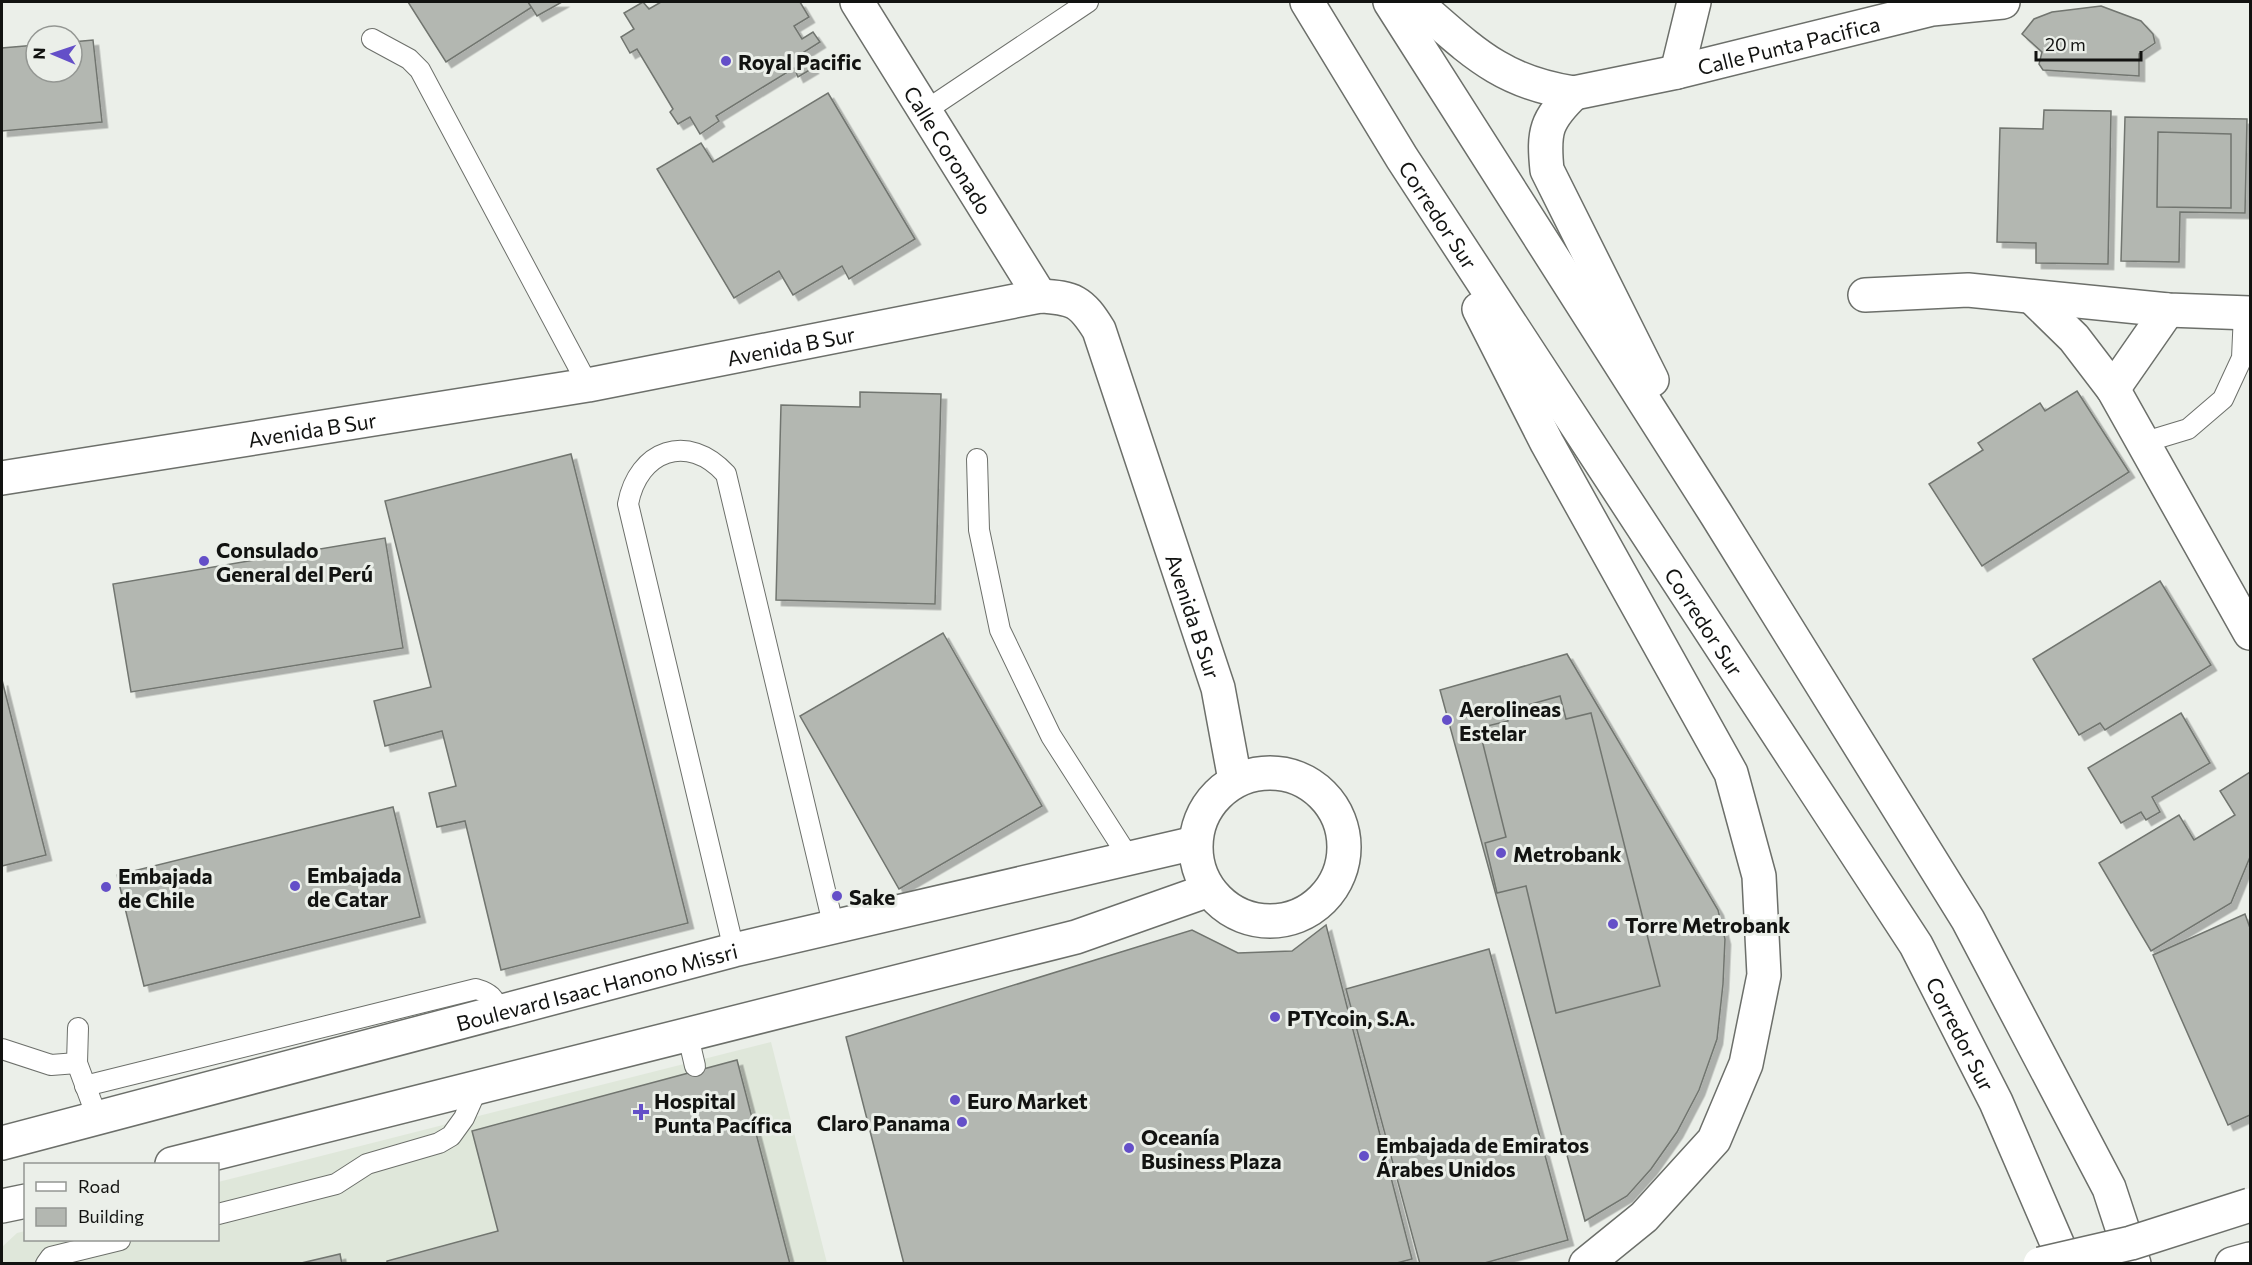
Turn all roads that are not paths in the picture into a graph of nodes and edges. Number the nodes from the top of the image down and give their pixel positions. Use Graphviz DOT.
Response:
graph roads {
  1 [pos="857,2"];
  2 [pos="1088,2"];
  3 [pos="1307,2"];
  4 [pos="1390,2"];
  5 [pos="1415,2"];
  6 [pos="1694,2"];
  7 [pos="2004,2"];
  8 [pos="372,39"];
  9 [pos="1677,72"];
  10 [pos="1574,93"];
  11 [pos="925,111"];
  12 [pos="1402,158"];
  13 [pos="1865,295"];
  14 [pos="1040,297"];
  15 [pos="2033,298"];
  16 [pos="2168,310"];
  17 [pos="2247,313"];
  18 [pos="588,385"];
  19 [pos="2113,388"];
  20 [pos="2145,442"];
  21 [pos="977,459"];
  22 [pos="2,478"];
  23 [pos="1716,514"];
  24 [pos="2250,633"];
  25 [pos="1236,780"];
  26 [pos="1195,843"];
  27 [pos="1129,858"];
  28 [pos="1209,890"];
  29 [pos="834,928"];
  30 [pos="734,950"];
  31 [pos="499,1012"];
  32 [pos="78,1028"];
  33 [pos="2,1049"];
  34 [pos="78,1063"];
  35 [pos="86,1086"];
  36 [pos="477,1089"];
  37 [pos="97,1118"];
  38 [pos="2,1143"];
  39 [pos="176,1163"];
  40 [pos="24,1201"];
  41 [pos="2250,1205"];
  42 [pos="2,1206"];
  43 [pos="219,1214"];
  44 [pos="112,1241"];
  45 [pos="2250,1259"];
  46 [pos="46,1263"];
  47 [pos="1586,1263"];
  48 [pos="2040,1263"];
  49 [pos="2066,1263"];
  50 [pos="2134,1263"];
  51 [pos="2232,1263"];
  1 -- 11 [label="main road, Calle Coronado"];
  2 -- 11 [label="lane"];
  3 -- 12 [label="main road, Corredor Sur"];
  4 -- 23 [label="main road"];
  5 -- 10 [label="main road"];
  6 -- 9 [label="main road"];
  7 -- 9 [label="main road, Calle Punta Pacifica"];
  8 -- 18 [label="lane"];
  9 -- 10 [label="main road, Calle Punta Pacifica"];
  10 -- 23 [label="main road"];
  11 -- 14 [label="main road, Calle Coronado"];
  12 -- 47 [label="main road"];
  12 -- 49 [label="main road, Corredor Sur"];
  13 -- 15 [label="main road"];
  14 -- 18 [label="main road, Avenida B Sur"];
  14 -- 25 [label="main road, Avenida B Sur"];
  15 -- 16 [label="main road"];
  15 -- 19 [label="main road"];
  16 -- 17 [label="main road"];
  16 -- 19 [label="main road"];
  17 -- 20 [label="lane"];
  18 -- 22 [label="main road, Avenida B Sur"];
  19 -- 20 [label="main road"];
  20 -- 24 [label="main road"];
  21 -- 27 [label="lane"];
  23 -- 50 [label="main road"];
  25 -- 26 [label="main road"];
  25 -- 28 [label="main road"];
  26 -- 27 [label="main road, Boulevard Isaac Hanono Missri"];
  26 -- 28 [label="main road"];
  27 -- 29 [label="main road, Boulevard Isaac Hanono Missri"];
  28 -- 36 [label="main road"];
  29 -- 30 [label="main road, Boulevard Isaac Hanono Missri"];
  29 -- 30 [label="lane"];
  30 -- 31 [label="main road, Boulevard Isaac Hanono Missri"];
  31 -- 35 [label="lane"];
  31 -- 37 [label="main road, Boulevard Isaac Hanono Missri"];
  32 -- 34 [label="lane"];
  33 -- 34 [label="lane"];
  34 -- 35 [label="lane"];
  35 -- 37 [label="lane"];
  36 -- 39 [label="main road"];
  36 -- 43 [label="lane"];
  37 -- 38 [label="main road, Boulevard Isaac Hanono Missri"];
  40 -- 42 [label="main road"];
  41 -- 48 [label="main road, bridge"];
  44 -- 46 [label="lane"];
  45 -- 51 [label="main road"];
}
